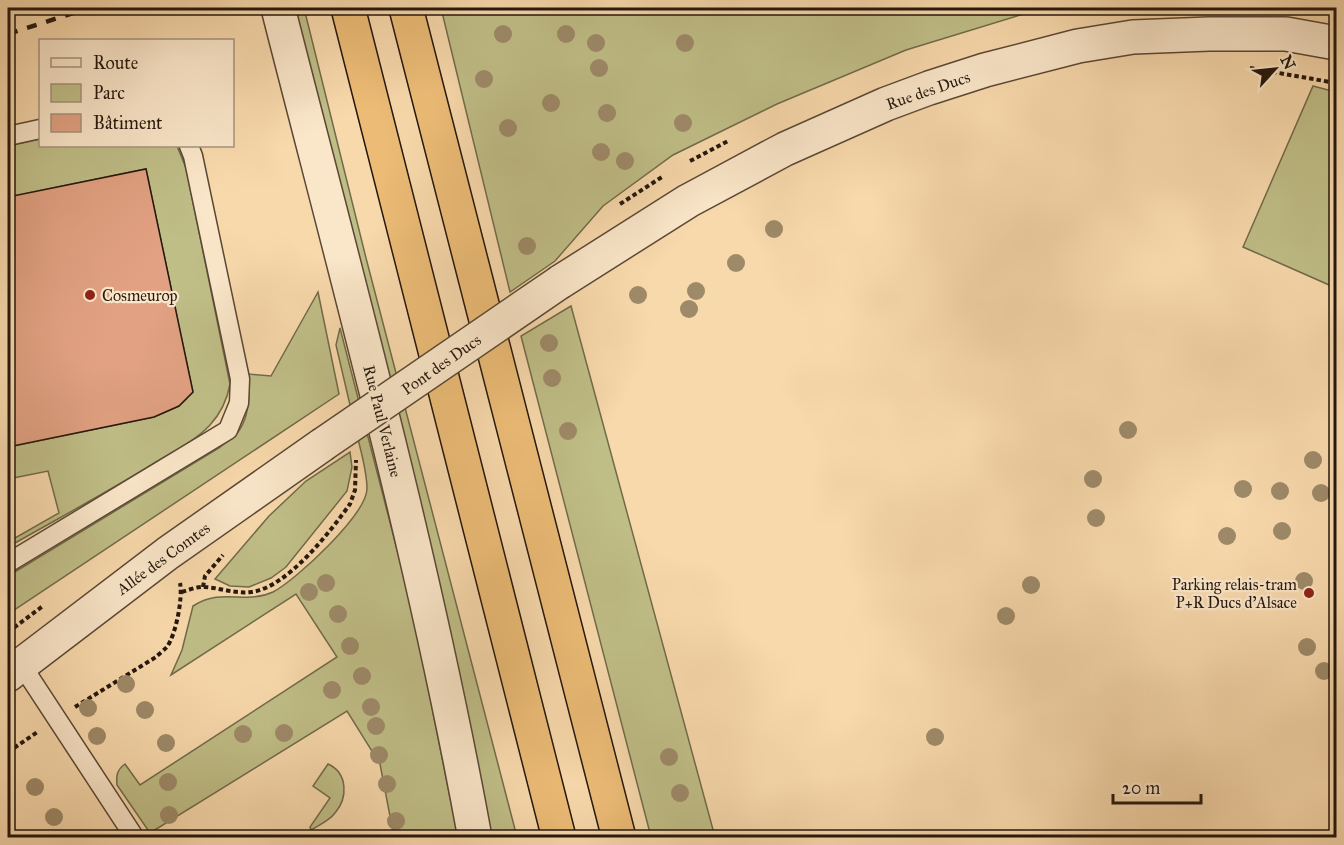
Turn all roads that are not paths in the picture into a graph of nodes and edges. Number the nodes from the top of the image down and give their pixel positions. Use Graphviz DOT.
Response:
graph roads {
  1 [pos="278,8"];
  2 [pos="406,8"];
  3 [pos="348,9"];
  4 [pos="1289,21"];
  5 [pos="1336,43"];
  6 [pos="39,129"];
  7 [pos="8,136"];
  8 [pos="189,147"];
  9 [pos="560,282"];
  10 [pos="322,446"];
  11 [pos="8,563"];
  12 [pos="14,670"];
  13 [pos="135,837"];
  14 [pos="475,837"];
  15 [pos="560,837"];
  16 [pos="619,837"];
  1 -- 14 [label="street, Rue Paul Verlaine"];
  2 -- 16 [label="highway"];
  3 -- 15 [label="highway"];
  4 -- 5 [label="street, Rue des Ducs"];
  4 -- 9 [label="street, Rue des Ducs"];
  6 -- 7 [label="lane"];
  8 -- 11 [label="lane"];
  9 -- 10 [label="street, Pont des Ducs, bridge"];
  10 -- 12 [label="street, Allée des Comtes"];
  12 -- 13 [label="lane"];
}
